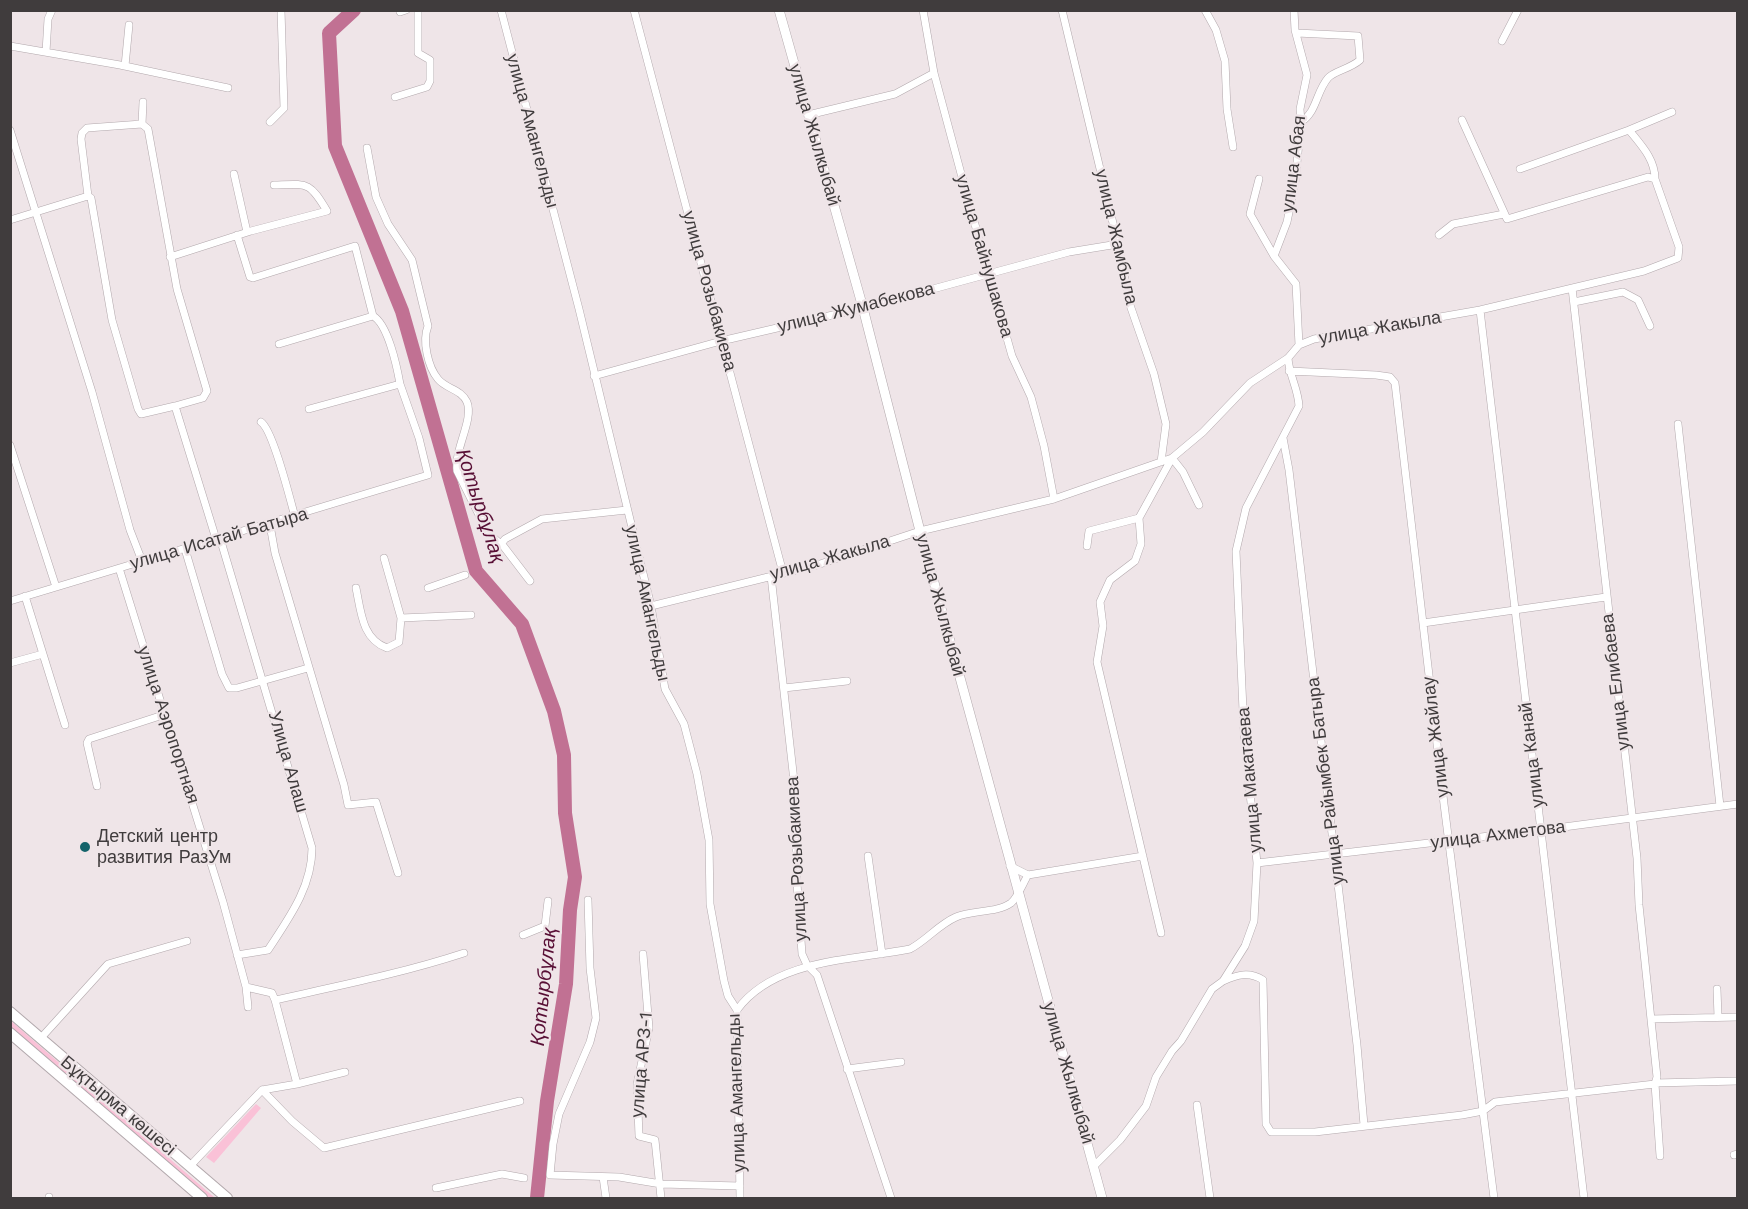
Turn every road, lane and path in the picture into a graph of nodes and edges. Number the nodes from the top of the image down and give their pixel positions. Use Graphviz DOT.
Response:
graph roads {
  1 [pos="52,10"];
  2 [pos="280,10"];
  3 [pos="418,10"];
  4 [pos="501,10"];
  5 [pos="634,10"];
  6 [pos="779,10"];
  7 [pos="923,10"];
  8 [pos="1062,10"];
  9 [pos="1205,10"];
  10 [pos="1294,10"];
  11 [pos="1518,10"];
  12 [pos="129,25"];
  13 [pos="1297,33"];
  14 [pos="1502,41"];
  15 [pos="10,46"];
  16 [pos="46,52"];
  17 [pos="125,66"];
  18 [pos="934,73"];
  19 [pos="228,88"];
  20 [pos="395,97"];
  21 [pos="143,102"];
  22 [pos="1672,112"];
  23 [pos="808,115"];
  24 [pos="1462,120"];
  25 [pos="270,122"];
  26 [pos="1301,122"];
  27 [pos="142,124"];
  28 [pos="10,130"];
  29 [pos="1629,130"];
  30 [pos="1233,147"];
  31 [pos="367,148"];
  32 [pos="1520,169"];
  33 [pos="234,174"];
  34 [pos="1259,178"];
  35 [pos="1655,179"];
  36 [pos="274,185"];
  37 [pos="88,196"];
  38 [pos="35,212"];
  39 [pos="1504,214"];
  40 [pos="10,220"];
  41 [pos="247,232"];
  42 [pos="237,235"];
  43 [pos="1439,235"];
  44 [pos="1119,244"];
  45 [pos="1274,256"];
  46 [pos="171,257"];
  47 [pos="988,274"];
  48 [pos="1572,288"];
  49 [pos="1574,302"];
  50 [pos="863,308"];
  51 [pos="1480,310"];
  52 [pos="373,316"];
  53 [pos="1650,326"];
  54 [pos="721,341"];
  55 [pos="279,344"];
  56 [pos="1299,345"];
  57 [pos="1288,358"];
  58 [pos="1289,371"];
  59 [pos="594,376"];
  60 [pos="400,384"];
  61 [pos="175,406"];
  62 [pos="309,409"];
  63 [pos="261,422"];
  64 [pos="1678,424"];
  65 [pos="1283,438"];
  66 [pos="10,445"];
  67 [pos="1172,458"];
  68 [pos="1161,462"];
  69 [pos="1054,499"];
  70 [pos="1199,505"];
  71 [pos="627,510"];
  72 [pos="296,517"];
  73 [pos="1139,518"];
  74 [pos="270,525"];
  75 [pos="920,531"];
  76 [pos="218,539"];
  77 [pos="501,544"];
  78 [pos="1087,546"];
  79 [pos="185,549"];
  80 [pos="384,558"];
  81 [pos="142,561"];
  82 [pos="119,568"];
  83 [pos="783,573"];
  84 [pos="465,575"];
  85 [pos="771,576"];
  86 [pos="530,581"];
  87 [pos="56,587"];
  88 [pos="356,588"];
  89 [pos="428,588"];
  90 [pos="25,596"];
  91 [pos="1606,597"];
  92 [pos="10,601"];
  93 [pos="651,606"];
  94 [pos="1515,610"];
  95 [pos="471,615"];
  96 [pos="401,618"];
  97 [pos="1423,623"];
  98 [pos="43,654"];
  99 [pos="10,663"];
  100 [pos="308,668"];
  101 [pos="264,680"];
  102 [pos="847,681"];
  103 [pos="784,688"];
  104 [pos="166,714"];
  105 [pos="64,725"];
  106 [pos="97,786"];
  107 [pos="1737,804"];
  108 [pos="1720,806"];
  109 [pos="1632,818"];
  110 [pos="1541,830"];
  111 [pos="1450,841"];
  112 [pos="1335,855"];
  113 [pos="868,856"];
  114 [pos="1143,856"];
  115 [pos="1257,862"];
  116 [pos="1010,866"];
  117 [pos="398,873"];
  118 [pos="1028,875"];
  119 [pos="1018,893"];
  120 [pos="588,900"];
  121 [pos="548,901"];
  122 [pos="1161,933"];
  123 [pos="524,935"];
  124 [pos="187,941"];
  125 [pos="464,953"];
  126 [pos="643,954"];
  127 [pos="882,954"];
  128 [pos="237,955"];
  129 [pos="807,965"];
  130 [pos="1223,981"];
  131 [pos="246,987"];
  132 [pos="1717,989"];
  133 [pos="275,1000"];
  134 [pos="248,1007"];
  135 [pos="737,1010"];
  136 [pos="10,1012"];
  137 [pos="1718,1017"];
  138 [pos="1737,1017"];
  139 [pos="1651,1019"];
  140 [pos="10,1033"];
  141 [pos="40,1039"];
  142 [pos="901,1062"];
  143 [pos="847,1069"];
  144 [pos="345,1072"];
  145 [pos="1656,1081"];
  146 [pos="1737,1081"];
  147 [pos="297,1084"];
  148 [pos="262,1090"];
  149 [pos="1573,1093"];
  150 [pos="519,1101"];
  151 [pos="1197,1105"];
  152 [pos="1483,1111"];
  153 [pos="1364,1125"];
  154 [pos="1660,1156"];
  155 [pos="190,1166"];
  156 [pos="1094,1166"];
  157 [pos="603,1177"];
  158 [pos="524,1178"];
  159 [pos="662,1184"];
  160 [pos="740,1186"];
  161 [pos="436,1188"];
  162 [pos="202,1198"];
  163 [pos="226,1198"];
  164 [pos="606,1198"];
  165 [pos="661,1198"];
  166 [pos="740,1198"];
  167 [pos="891,1198"];
  168 [pos="1102,1198"];
  169 [pos="1210,1198"];
  170 [pos="1494,1198"];
  171 [pos="1584,1198"];
  1 -- 16 [label="street"];
  2 -- 25 [label="street"];
  3 -- 20 [label="street"];
  4 -- 59 [label="street, улица Амангельды"];
  5 -- 54 [label="street, улица Розыбакиева"];
  6 -- 23 [label="street, улица Жылкыбай"];
  7 -- 18 [label="street, улица Байнушакова"];
  8 -- 44 [label="street, улица Жамбыла"];
  9 -- 30 [label="street"];
  10 -- 13 [label="street, улица Абая"];
  11 -- 14 [label="street"];
  12 -- 17 [label="street"];
  13 -- 26 [label="street, улица Абая"];
  13 -- 26 [label="street"];
  15 -- 16 [label="street"];
  16 -- 17 [label="street"];
  17 -- 19 [label="street"];
  18 -- 23 [label="street"];
  18 -- 47 [label="street, улица Байнушакова"];
  21 -- 27 [label="street"];
  22 -- 29 [label="street"];
  23 -- 50 [label="street, улица Жылкыбай"];
  24 -- 39 [label="street"];
  26 -- 45 [label="street, улица Абая"];
  27 -- 37 [label="street"];
  27 -- 46 [label="street"];
  28 -- 38 [label="street"];
  29 -- 32 [label="street"];
  29 -- 35 [label="street"];
  31 -- 77 [label="street"];
  33 -- 41 [label="street"];
  34 -- 45 [label="street"];
  35 -- 39 [label="street"];
  35 -- 48 [label="street, улица Жакыла"];
  36 -- 41 [label="street"];
  37 -- 38 [label="street"];
  37 -- 61 [label="street"];
  38 -- 40 [label="street"];
  38 -- 81 [label="street"];
  39 -- 43 [label="street"];
  41 -- 42 [label="street"];
  42 -- 46 [label="street"];
  42 -- 52 [label="street"];
  44 -- 47 [label="street, улица Жумабекова"];
  44 -- 68 [label="street, улица Жамбыла"];
  45 -- 56 [label="street"];
  46 -- 61 [label="street"];
  47 -- 50 [label="street, улица Жумабекова"];
  47 -- 69 [label="street, улица Байнушакова"];
  48 -- 49 [label="street, улица Елибаева"];
  48 -- 51 [label="street, улица Жакыла"];
  49 -- 53 [label="street"];
  49 -- 91 [label="street, улица Елибаева"];
  50 -- 54 [label="street, улица Жумабекова"];
  50 -- 75 [label="street, улица Жылкыбай"];
  51 -- 56 [label="street, улица Жакыла"];
  51 -- 94 [label="street, улица Канай"];
  52 -- 55 [label="street"];
  52 -- 60 [label="street"];
  54 -- 59 [label="street, улица Жумабекова"];
  54 -- 83 [label="street, улица Розыбакиева"];
  56 -- 57 [label="street, улица Жакыла"];
  57 -- 58 [label="street, улица Макатаева"];
  57 -- 67 [label="street, улица Жакыла"];
  58 -- 65 [label="street, улица Макатаева"];
  58 -- 97 [label="street, улица Жайлау"];
  59 -- 71 [label="street, улица Амангельды"];
  60 -- 62 [label="street"];
  60 -- 72 [label="street, улица Исатай Батыра"];
  61 -- 76 [label="street, Улица Алаш"];
  63 -- 72 [label="street"];
  64 -- 108 [label="street"];
  65 -- 112 [label="street, улица Райымбек Батыра"];
  65 -- 115 [label="street, улица Макатаева"];
  66 -- 87 [label="street"];
  67 -- 68 [label="street, улица Жакыла"];
  67 -- 70 [label="street"];
  67 -- 73 [label="street"];
  68 -- 69 [label="street, улица Жакыла"];
  69 -- 75 [label="street, улица Жакыла"];
  71 -- 77 [label="street"];
  71 -- 93 [label="street, улица Амангельды"];
  72 -- 74 [label="street, улица Исатай Батыра"];
  73 -- 78 [label="street"];
  73 -- 114 [label="street"];
  74 -- 76 [label="street, улица Исатай Батыра"];
  74 -- 100 [label="street"];
  75 -- 83 [label="street, улица Жакыла"];
  75 -- 116 [label="street, улица Жылкыбай"];
  76 -- 79 [label="street, улица Исатай Батыра"];
  76 -- 101 [label="street, Улица Алаш"];
  77 -- 86 [label="street"];
  79 -- 81 [label="street, улица Исатай Батыра"];
  79 -- 101 [label="street"];
  80 -- 96 [label="street"];
  81 -- 82 [label="street, улица Исатай Батыра"];
  82 -- 87 [label="street, улица Исатай Батыра"];
  82 -- 104 [label="street, улица Аэропортная"];
  83 -- 85 [label="street, улица Жакыла"];
  84 -- 89 [label="street"];
  85 -- 93 [label="street, улица Жакыла"];
  85 -- 103 [label="street, улица Розыбакиева"];
  87 -- 90 [label="street, улица Исатай Батыра"];
  88 -- 96 [label="street"];
  90 -- 92 [label="street, улица Исатай Батыра"];
  90 -- 98 [label="street"];
  91 -- 94 [label="street"];
  91 -- 109 [label="street, улица Елибаева"];
  93 -- 135 [label="street, улица Амангельды"];
  94 -- 97 [label="street"];
  94 -- 110 [label="street, улица Канай"];
  95 -- 96 [label="street"];
  97 -- 111 [label="street, улица Жайлау"];
  98 -- 99 [label="street"];
  98 -- 105 [label="street"];
  100 -- 101 [label="street"];
  100 -- 117 [label="street"];
  101 -- 128 [label="street, Улица Алаш"];
  102 -- 103 [label="street"];
  103 -- 129 [label="street, улица Розыбакиева"];
  104 -- 106 [label="street"];
  104 -- 128 [label="street, улица Аэропортная"];
  107 -- 108 [label="street, улица Ахметова"];
  108 -- 109 [label="street, улица Ахметова"];
  109 -- 110 [label="street, улица Ахметова"];
  109 -- 139 [label="street, улица Елибаева"];
  110 -- 111 [label="street, улица Ахметова"];
  110 -- 149 [label="street, улица Канай"];
  111 -- 112 [label="street, улица Ахметова"];
  111 -- 152 [label="street, улица Жайлау"];
  112 -- 115 [label="street, улица Ахметова"];
  112 -- 153 [label="street, улица Райымбек Батыра"];
  113 -- 127 [label="street"];
  114 -- 118 [label="street"];
  114 -- 122 [label="street"];
  115 -- 130 [label="street, улица Макатаева"];
  116 -- 118 [label="street"];
  116 -- 119 [label="street, улица Жылкыбай"];
  118 -- 119 [label="street"];
  119 -- 127 [label="street"];
  119 -- 156 [label="street, улица Жылкыбай"];
  120 -- 157 [label="street"];
  121 -- 123 [label="street"];
  124 -- 141 [label="street"];
  125 -- 133 [label="street"];
  126 -- 159 [label="street, улица АРЗ-1"];
  127 -- 129 [label="street"];
  128 -- 131 [label="street, улица Аэропортная"];
  129 -- 135 [label="street"];
  129 -- 143 [label="street, улица Розыбакиева"];
  130 -- 153 [label="street"];
  130 -- 156 [label="street, улица Макатаева"];
  131 -- 133 [label="street"];
  131 -- 134 [label="street, улица Аэропортная"];
  132 -- 137 [label="street"];
  133 -- 147 [label="street"];
  135 -- 160 [label="street, улица Амангельды"];
  136 -- 141 [label="main road, Бұқтырма көшесі"];
  137 -- 138 [label="street"];
  137 -- 139 [label="street"];
  139 -- 145 [label="street, улица Елибаева"];
  140 -- 162 [label="main road, Бұқтырма көшесі"];
  141 -- 155 [label="main road, Бұқтырма көшесі"];
  142 -- 143 [label="street"];
  143 -- 167 [label="street, улица Розыбакиева"];
  144 -- 147 [label="street"];
  145 -- 146 [label="street"];
  145 -- 149 [label="street"];
  145 -- 154 [label="street, улица Елибаева"];
  147 -- 148 [label="street"];
  148 -- 150 [label="street"];
  148 -- 155 [label="street"];
  149 -- 152 [label="street"];
  149 -- 171 [label="street, улица Канай"];
  151 -- 169 [label="street"];
  152 -- 153 [label="street"];
  152 -- 170 [label="street, улица Жайлау"];
  155 -- 163 [label="main road, Бұқтырма көшесі"];
  156 -- 168 [label="street, улица Жылкыбай"];
  157 -- 159 [label="street"];
  157 -- 164 [label="street"];
  158 -- 161 [label="street"];
  159 -- 160 [label="street"];
  159 -- 165 [label="street, улица АРЗ-1"];
  160 -- 166 [label="street, улица Амангельды"];
}
